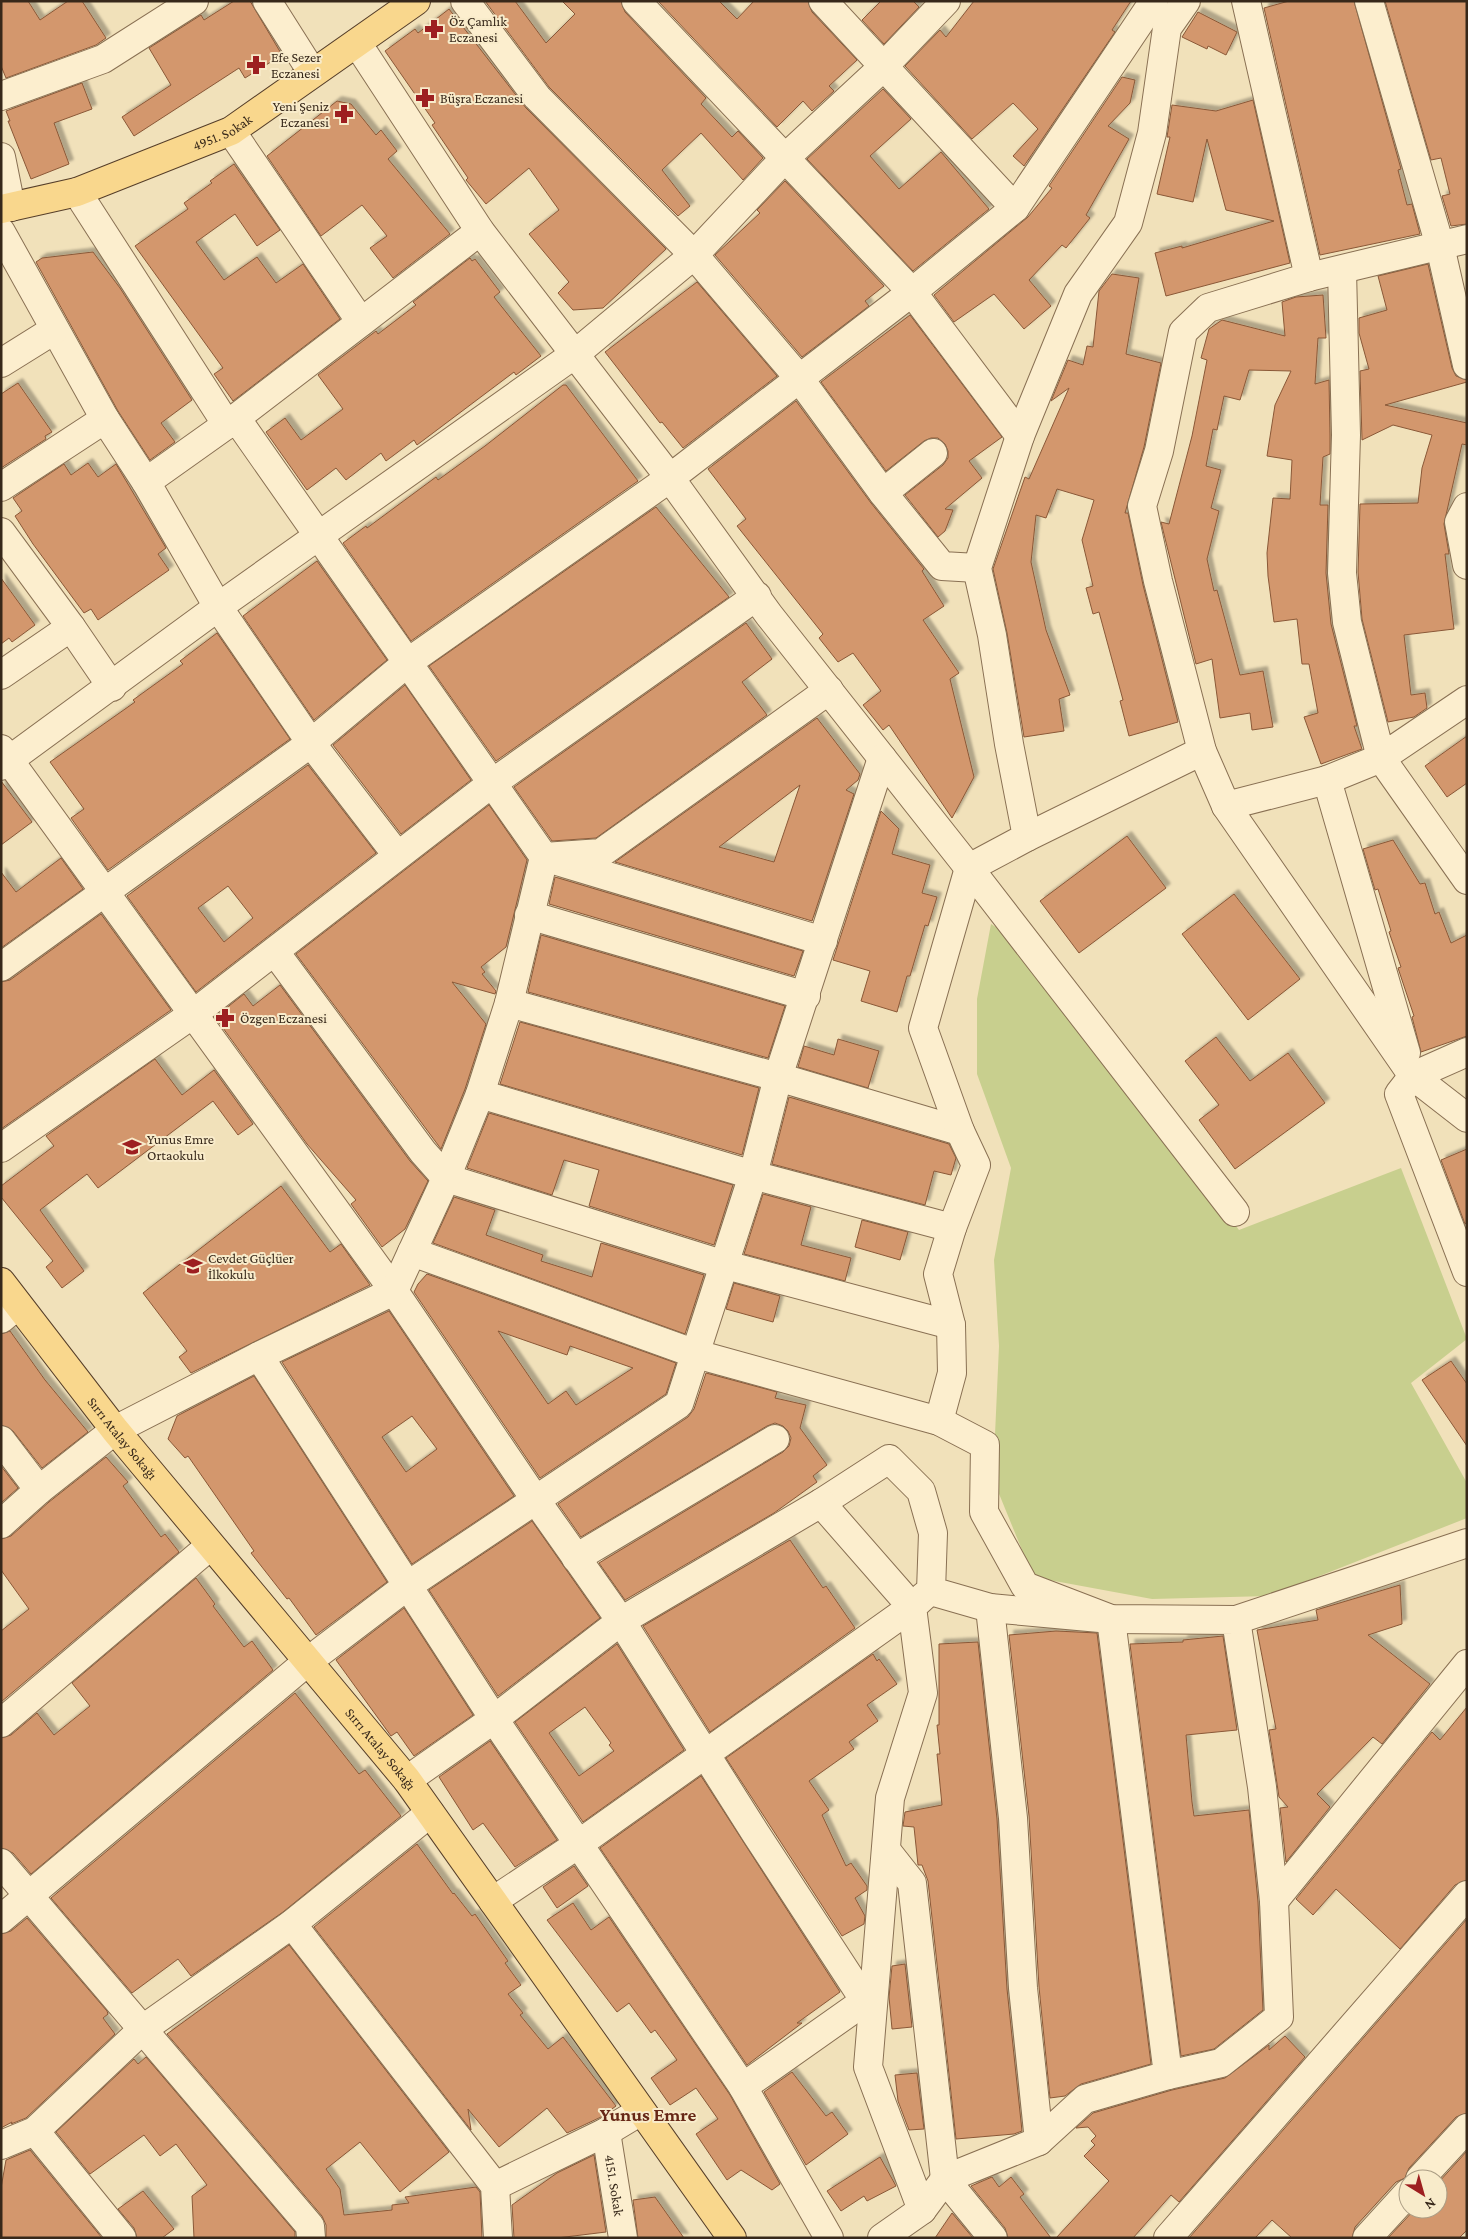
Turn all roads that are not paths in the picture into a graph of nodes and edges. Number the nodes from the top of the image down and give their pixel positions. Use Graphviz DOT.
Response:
graph roads {
  1 [pos="194,1"];
  2 [pos="267,1"];
  3 [pos="416,1"];
  4 [pos="465,1"];
  5 [pos="636,1"];
  6 [pos="823,1"];
  7 [pos="946,1"];
  8 [pos="1154,1"];
  9 [pos="1186,1"];
  10 [pos="1246,1"];
  11 [pos="1369,1"];
  12 [pos="357,43"];
  13 [pos="882,68"];
  14 [pos="312,72"];
  15 [pos="1,96"];
  16 [pos="231,131"];
  17 [pos="1,157"];
  18 [pos="784,159"];
  19 [pos="77,192"];
  20 [pos="6,208"];
  21 [pos="1015,208"];
  22 [pos="480,231"];
  23 [pos="1,232"];
  24 [pos="1467,239"];
  25 [pos="1440,246"];
  26 [pos="694,255"];
  27 [pos="1342,270"];
  28 [pos="1309,277"];
  29 [pos="912,292"];
  30 [pos="361,322"];
  31 [pos="54,330"];
  32 [pos="575,354"];
  33 [pos="1,363"];
  34 [pos="1467,365"];
  35 [pos="798,378"];
  36 [pos="105,419"];
  37 [pos="232,422"];
  38 [pos="1020,436"];
  39 [pos="933,453"];
  40 [pos="670,478"];
  41 [pos="146,482"];
  42 [pos="1,487"];
  43 [pos="883,493"];
  44 [pos="1467,506"];
  45 [pos="1,532"];
  46 [pos="319,537"];
  47 [pos="1467,565"];
  48 [pos="977,568"];
  49 [pos="756,596"];
  50 [pos="218,607"];
  51 [pos="71,627"];
  52 [pos="407,663"];
  53 [pos="1,675"];
  54 [pos="112,687"];
  55 [pos="829,690"];
  56 [pos="1467,700"];
  57 [pos="312,743"];
  58 [pos="1202,751"];
  59 [pos="4,758"];
  60 [pos="882,758"];
  61 [pos="1381,758"];
  62 [pos="1327,780"];
  63 [pos="490,784"];
  64 [pos="1226,806"];
  65 [pos="1027,837"];
  66 [pos="397,855"];
  67 [pos="544,857"];
  68 [pos="969,868"];
  69 [pos="1467,880"];
  70 [pos="104,892"];
  71 [pos="529,915"];
  72 [pos="823,941"];
  73 [pos="275,952"];
  74 [pos="1,967"];
  75 [pos="806,996"];
  76 [pos="509,1003"];
  77 [pos="193,1014"];
  78 [pos="1467,1052"];
  79 [pos="1413,1076"];
  80 [pos="778,1077"];
  81 [pos="480,1094"];
  82 [pos="1467,1118"];
  83 [pos="960,1131"];
  84 [pos="1,1148"];
  85 [pos="753,1175"];
  86 [pos="446,1178"];
  87 [pos="1234,1212"];
  88 [pos="952,1228"];
  89 [pos="412,1252"];
  90 [pos="722,1264"];
  91 [pos="1467,1272"];
  92 [pos="1,1282"];
  93 [pos="394,1291"];
  94 [pos="10,1312"];
  95 [pos="951,1325"];
  96 [pos="696,1354"];
  97 [pos="259,1356"];
  98 [pos="939,1421"];
  99 [pos="116,1430"];
  100 [pos="775,1439"];
  101 [pos="1,1440"];
  102 [pos="39,1490"];
  103 [pos="535,1499"];
  104 [pos="820,1503"];
  105 [pos="1,1524"];
  106 [pos="1467,1543"];
  107 [pos="210,1546"];
  108 [pos="576,1558"];
  109 [pos="407,1586"];
  110 [pos="922,1599"];
  111 [pos="990,1608"];
  112 [pos="1111,1619"];
  113 [pos="1236,1620"];
  114 [pos="621,1621"];
  115 [pos="308,1662"];
  116 [pos="1467,1664"];
  117 [pos="494,1719"];
  118 [pos="1,1723"];
  119 [pos="705,1755"];
  120 [pos="407,1780"];
  121 [pos="430,1812"];
  122 [pos="580,1843"];
  123 [pos="886,1850"];
  124 [pos="1,1863"];
  125 [pos="29,1895"];
  126 [pos="1467,1895"];
  127 [pos="493,1900"];
  128 [pos="1274,1902"];
  129 [pos="1,1919"];
  130 [pos="292,1924"];
  131 [pos="143,2029"];
  132 [pos="1168,2075"];
  133 [pos="743,2087"];
  134 [pos="641,2111"];
  135 [pos="1467,2128"];
  136 [pos="35,2131"];
  137 [pos="606,2132"];
  138 [pos="1039,2142"];
  139 [pos="1,2145"];
  140 [pos="1429,2169"];
  141 [pos="946,2179"];
  142 [pos="495,2186"];
  143 [pos="1398,2204"];
  144 [pos="922,2210"];
  145 [pos="122,2238"];
  146 [pos="311,2238"];
  147 [pos="498,2238"];
  148 [pos="624,2238"];
  149 [pos="732,2238"];
  150 [pos="829,2238"];
  151 [pos="882,2238"];
  152 [pos="993,2238"];
  153 [pos="1168,2238"];
  154 [pos="1367,2238"];
  1 -- 15 [label="street"];
  2 -- 14 [label="street"];
  3 -- 12 [label="main road, 4951. Sokak"];
  4 -- 26 [label="street"];
  5 -- 18 [label="street"];
  6 -- 13 [label="street"];
  7 -- 13 [label="street"];
  8 -- 21 [label="street"];
  9 -- 38 [label="street"];
  10 -- 28 [label="street"];
  11 -- 25 [label="street"];
  12 -- 14 [label="main road, 4951. Sokak"];
  12 -- 22 [label="street"];
  13 -- 18 [label="street"];
  13 -- 21 [label="street"];
  14 -- 16 [label="main road, 4951. Sokak"];
  16 -- 19 [label="main road, 4951. Sokak"];
  16 -- 30 [label="street"];
  17 -- 20 [label="street"];
  18 -- 26 [label="street"];
  18 -- 29 [label="street"];
  19 -- 20 [label="main road, 4951. Sokak"];
  19 -- 37 [label="street"];
  21 -- 29 [label="street"];
  22 -- 30 [label="street"];
  22 -- 32 [label="street"];
  23 -- 31 [label="street"];
  24 -- 25 [label="street"];
  25 -- 27 [label="street"];
  25 -- 34 [label="street"];
  26 -- 32 [label="street"];
  26 -- 35 [label="street"];
  27 -- 28 [label="street"];
  27 -- 61 [label="street"];
  28 -- 58 [label="street"];
  29 -- 35 [label="street"];
  29 -- 38 [label="street"];
  30 -- 37 [label="street"];
  31 -- 33 [label="street"];
  31 -- 36 [label="street"];
  32 -- 40 [label="street"];
  32 -- 46 [label="street"];
  35 -- 40 [label="street"];
  35 -- 43 [label="street"];
  36 -- 41 [label="street"];
  36 -- 42 [label="street"];
  37 -- 41 [label="street"];
  37 -- 46 [label="street"];
  38 -- 48 [label="street"];
  39 -- 43 [label="street"];
  40 -- 49 [label="street"];
  40 -- 52 [label="street"];
  41 -- 50 [label="street"];
  43 -- 48 [label="street"];
  44 -- 47 [label="street"];
  45 -- 51 [label="street"];
  46 -- 50 [label="street"];
  46 -- 52 [label="street"];
  48 -- 65 [label="street"];
  49 -- 55 [label="street"];
  49 -- 63 [label="street"];
  50 -- 54 [label="street"];
  50 -- 57 [label="street"];
  51 -- 53 [label="street"];
  51 -- 54 [label="street"];
  52 -- 57 [label="street"];
  52 -- 63 [label="street"];
  54 -- 59 [label="street"];
  55 -- 60 [label="street"];
  55 -- 67 [label="street"];
  56 -- 61 [label="street"];
  57 -- 66 [label="street"];
  57 -- 70 [label="street"];
  58 -- 64 [label="street"];
  58 -- 65 [label="street"];
  59 -- 70 [label="street"];
  60 -- 68 [label="street"];
  60 -- 72 [label="street"];
  61 -- 62 [label="street"];
  61 -- 69 [label="street"];
  62 -- 64 [label="street"];
  62 -- 79 [label="street"];
  63 -- 66 [label="street"];
  63 -- 67 [label="street"];
  64 -- 79 [label="street"];
  65 -- 68 [label="street"];
  66 -- 73 [label="street"];
  67 -- 71 [label="street"];
  67 -- 72 [label="street"];
  68 -- 83 [label="street"];
  68 -- 87 [label="street"];
  70 -- 74 [label="street"];
  70 -- 77 [label="street"];
  71 -- 75 [label="street"];
  71 -- 76 [label="street"];
  72 -- 75 [label="street"];
  73 -- 77 [label="street"];
  73 -- 86 [label="street"];
  75 -- 80 [label="street"];
  76 -- 80 [label="street"];
  76 -- 81 [label="street"];
  77 -- 84 [label="street"];
  77 -- 93 [label="street"];
  78 -- 79 [label="street"];
  79 -- 82 [label="street"];
  79 -- 91 [label="street"];
  80 -- 83 [label="street"];
  80 -- 85 [label="street"];
  81 -- 85 [label="street"];
  81 -- 86 [label="street"];
  83 -- 88 [label="street"];
  85 -- 88 [label="street"];
  85 -- 90 [label="street"];
  86 -- 89 [label="street"];
  86 -- 90 [label="street"];
  88 -- 95 [label="street"];
  89 -- 93 [label="street"];
  89 -- 96 [label="street"];
  90 -- 95 [label="street"];
  90 -- 96 [label="street"];
  92 -- 94 [label="main road, Sırrı Atalay Sokağı"];
  93 -- 97 [label="street"];
  93 -- 103 [label="street"];
  94 -- 99 [label="main road, Sırrı Atalay Sokağı"];
  95 -- 98 [label="street"];
  96 -- 98 [label="street"];
  96 -- 103 [label="street"];
  97 -- 99 [label="street"];
  97 -- 109 [label="street"];
  98 -- 112 [label="street"];
  99 -- 102 [label="street"];
  99 -- 107 [label="main road, Sırrı Atalay Sokağı"];
  100 -- 108 [label="street"];
  101 -- 102 [label="street"];
  102 -- 105 [label="street"];
  103 -- 108 [label="street"];
  103 -- 109 [label="street"];
  104 -- 110 [label="street"];
  104 -- 110 [label="street"];
  104 -- 114 [label="street"];
  106 -- 113 [label="street"];
  107 -- 115 [label="main road, Sırrı Atalay Sokağı"];
  107 -- 118 [label="street"];
  108 -- 114 [label="street"];
  109 -- 115 [label="street"];
  109 -- 117 [label="street"];
  110 -- 111 [label="street"];
  110 -- 119 [label="street"];
  110 -- 123 [label="street"];
  111 -- 112 [label="street"];
  111 -- 138 [label="street"];
  112 -- 113 [label="street"];
  112 -- 132 [label="street"];
  113 -- 128 [label="street"];
  114 -- 117 [label="street"];
  114 -- 119 [label="street"];
  115 -- 120 [label="main road, Sırrı Atalay Sokağı"];
  115 -- 125 [label="street"];
  116 -- 128 [label="street"];
  117 -- 120 [label="street"];
  117 -- 122 [label="street"];
  119 -- 122 [label="street"];
  119 -- 133 [label="street"];
  120 -- 121 [label="main road, Sırrı Atalay Sokağı"];
  121 -- 127 [label="main road, Sırrı Atalay Sokağı"];
  121 -- 130 [label="street"];
  122 -- 127 [label="street"];
  122 -- 133 [label="street"];
  123 -- 141 [label="street"];
  123 -- 144 [label="street"];
  124 -- 125 [label="street"];
  125 -- 129 [label="street"];
  125 -- 131 [label="street"];
  126 -- 153 [label="street"];
  127 -- 134 [label="main road, Sırrı Atalay Sokağı"];
  128 -- 132 [label="street"];
  130 -- 131 [label="street"];
  130 -- 142 [label="street"];
  131 -- 136 [label="street"];
  131 -- 146 [label="street"];
  132 -- 138 [label="street"];
  133 -- 150 [label="street"];
  134 -- 137 [label="street"];
  134 -- 149 [label="main road, Sırrı Atalay Sokağı"];
  135 -- 140 [label="street"];
  136 -- 139 [label="street"];
  136 -- 145 [label="street"];
  137 -- 142 [label="street"];
  137 -- 148 [label="street, 4151. Sokak"];
  138 -- 141 [label="street"];
  141 -- 144 [label="street"];
  141 -- 152 [label="street"];
  142 -- 147 [label="street"];
  143 -- 154 [label="street"];
  144 -- 151 [label="street"];
}
